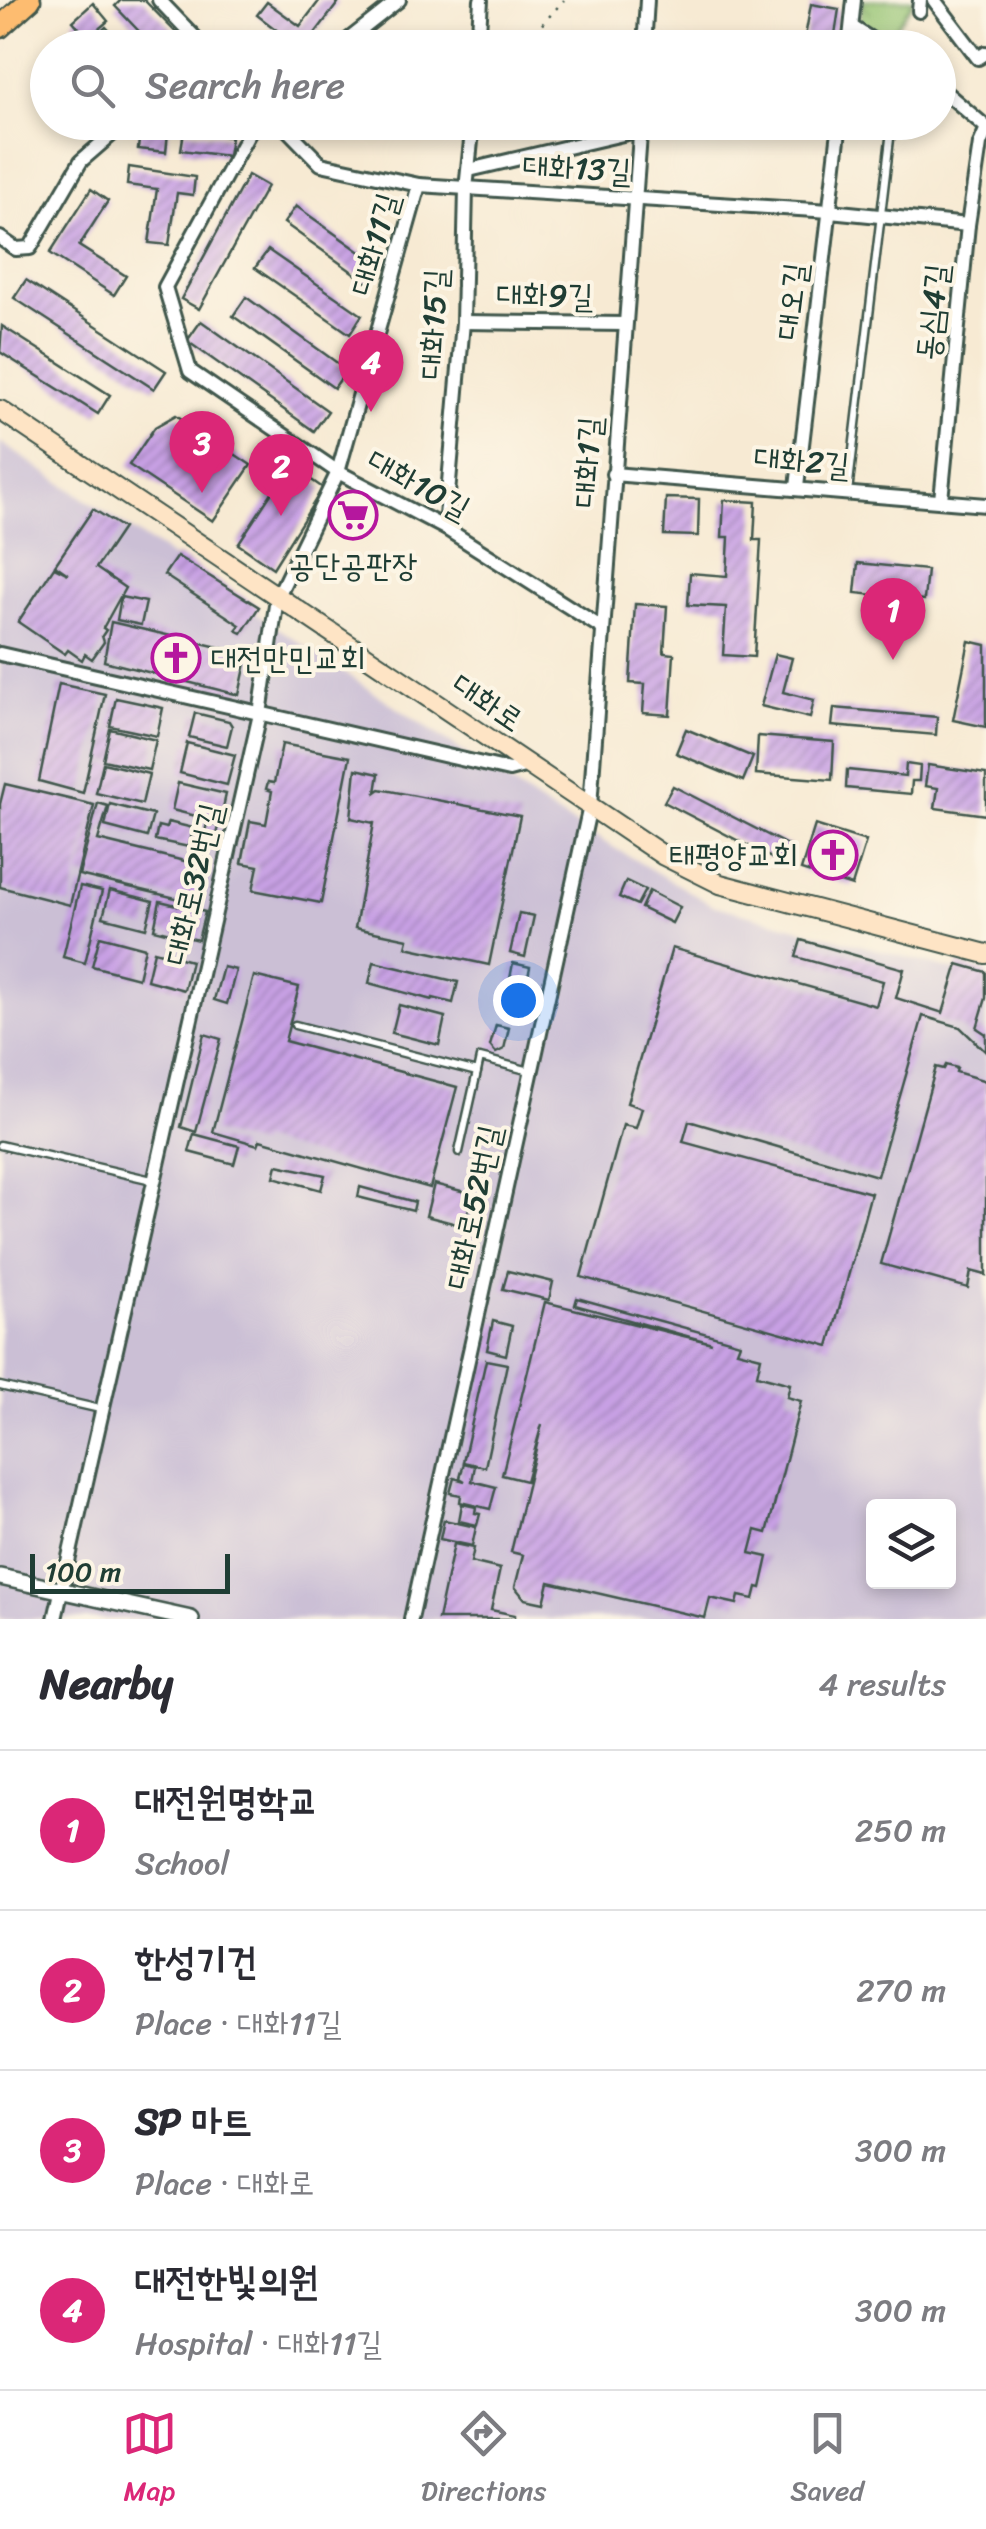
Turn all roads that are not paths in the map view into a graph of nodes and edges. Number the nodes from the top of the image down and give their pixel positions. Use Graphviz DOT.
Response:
graph roads {
  1 [pos="30,0"];
  2 [pos="159,0"];
  3 [pos="399,0"];
  4 [pos="481,0"];
  5 [pos="646,0"];
  6 [pos="854,0"];
  7 [pos="934,0"];
  8 [pos="0,27"];
  9 [pos="852,27"];
  10 [pos="187,30"];
  11 [pos="361,30"];
  12 [pos="479,30"];
  13 [pos="645,30"];
  14 [pos="852,30"];
  15 [pos="857,30"];
  16 [pos="986,53"];
  17 [pos="956,102"];
  18 [pos="986,128"];
  19 [pos="105,140"];
  20 [pos="244,140"];
  21 [pos="298,140"];
  22 [pos="472,140"];
  23 [pos="586,140"];
  24 [pos="639,140"];
  25 [pos="838,140"];
  26 [pos="890,140"];
  27 [pos="469,170"];
  28 [pos="420,185"];
  29 [pos="466,189"];
  30 [pos="635,199"];
  31 [pos="830,212"];
  32 [pos="880,217"];
  33 [pos="968,225"];
  34 [pos="0,238"];
  35 [pos="464,322"];
  36 [pos="626,324"];
  37 [pos="0,410"];
  38 [pos="338,472"];
  39 [pos="613,474"];
  40 [pos="796,487"];
  41 [pos="848,492"];
  42 [pos="941,500"];
  43 [pos="986,505"];
  44 [pos="445,528"];
  45 [pos="277,598"];
  46 [pos="602,628"];
  47 [pos="0,654"];
  48 [pos="260,714"];
  49 [pos="528,765"];
  50 [pos="590,806"];
  51 [pos="986,954"];
  52 [pos="295,1025"];
  53 [pos="531,1071"];
  54 [pos="477,1072"];
  55 [pos="0,1145"];
  56 [pos="459,1152"];
  57 [pos="154,1180"];
  58 [pos="0,1386"];
  59 [pos="101,1410"];
  60 [pos="0,1577"];
  61 [pos="61,1590"];
  62 [pos="54,1619"];
  63 [pos="191,1619"];
  64 [pos="412,1619"];
  1 -- 8 [label="main road"];
  2 -- 10 [label="street"];
  3 -- 11 [label="street"];
  4 -- 12 [label="street"];
  5 -- 13 [label="street"];
  6 -- 9 [label="street"];
  7 -- 16 [label="street"];
  9 -- 14 [label="street"];
  9 -- 15 [label="street"];
  17 -- 18 [label="street"];
  18 -- 33 [label="street, 동심4길"];
  19 -- 34 [label="street"];
  20 -- 38 [label="street, 대화10길"];
  21 -- 28 [label="street, 대화13길"];
  22 -- 27 [label="street, 대화15길"];
  23 -- 27 [label="street"];
  24 -- 30 [label="street, 대화1길"];
  25 -- 31 [label="street, 대오길"];
  26 -- 32 [label="lane"];
  27 -- 29 [label="street, 대화15길"];
  28 -- 29 [label="street, 대화13길"];
  28 -- 38 [label="street, 대화11길"];
  29 -- 30 [label="street, 대화13길"];
  29 -- 35 [label="street, 대화15길"];
  30 -- 31 [label="street, 대화13길"];
  30 -- 36 [label="street, 대화1길"];
  31 -- 32 [label="street, 대화13길"];
  31 -- 40 [label="street, 대오길"];
  32 -- 33 [label="street, 대화13길"];
  32 -- 41 [label="lane"];
  33 -- 42 [label="street, 동심4길"];
  35 -- 36 [label="street, 대화9길"];
  35 -- 44 [label="street, 대화15길"];
  36 -- 39 [label="street, 대화1길"];
  37 -- 45 [label="main road, 대화로"];
  38 -- 44 [label="street, 대화10길"];
  38 -- 45 [label="street, 대화11길"];
  39 -- 40 [label="street, 대화2길"];
  39 -- 46 [label="street, 대화1길"];
  40 -- 41 [label="street, 대화2길"];
  41 -- 42 [label="street, 대화2길"];
  42 -- 43 [label="street, 대화2길"];
  44 -- 46 [label="street, 대화10길"];
  45 -- 48 [label="street, 대화로32번길"];
  45 -- 49 [label="main road, 대화로"];
  46 -- 50 [label="street, 대화1길"];
  47 -- 48 [label="street"];
  48 -- 49 [label="street"];
  48 -- 57 [label="street, 대화로32번길"];
  49 -- 50 [label="main road, 대화로"];
  50 -- 51 [label="main road, 대화로"];
  50 -- 53 [label="street, 대화로52번길"];
  52 -- 54 [label="lane"];
  53 -- 54 [label="lane"];
  53 -- 64 [label="street, 대화로52번길"];
  54 -- 56 [label="lane"];
  55 -- 57 [label="lane"];
  57 -- 59 [label="street, 대화로32번길"];
  58 -- 59 [label="lane"];
  59 -- 61 [label="street, 대화로32번길"];
  60 -- 61 [label="street"];
  61 -- 62 [label="street, 대화로32번길"];
  61 -- 63 [label="street"];
}
